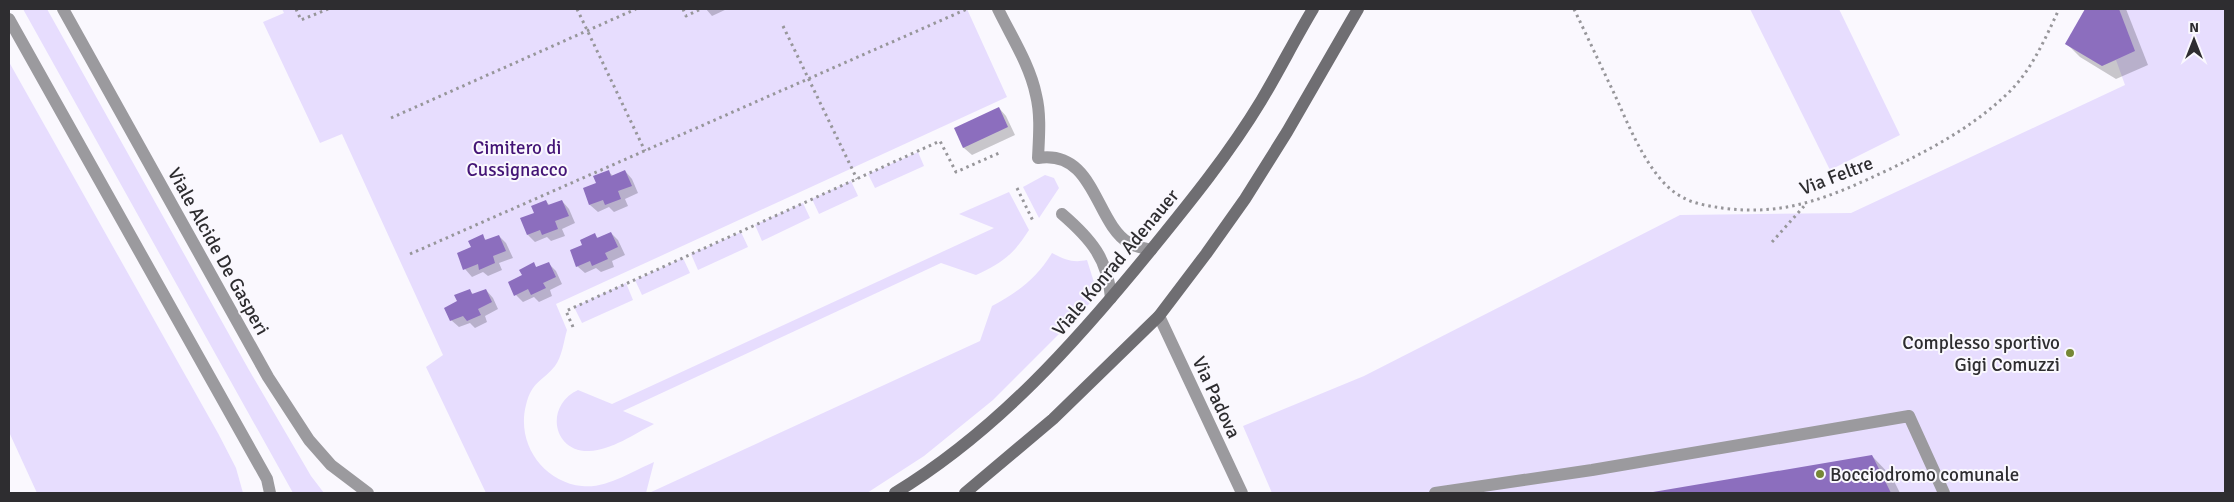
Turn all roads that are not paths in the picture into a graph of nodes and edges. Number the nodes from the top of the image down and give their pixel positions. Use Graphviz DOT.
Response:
graph roads {
  1 [pos="63,9"];
  2 [pos="998,9"];
  3 [pos="1312,9"];
  4 [pos="1358,9"];
  5 [pos="9,19"];
  6 [pos="1062,214"];
  7 [pos="1151,250"];
  8 [pos="1111,298"];
  9 [pos="1158,316"];
  10 [pos="1486,489"];
  11 [pos="270,493"];
  12 [pos="368,493"];
  13 [pos="895,493"];
  14 [pos="965,493"];
  15 [pos="1242,493"];
  16 [pos="1435,493"];
  17 [pos="1944,493"];
  1 -- 12 [label="street, Viale Alcide De Gasperi"];
  2 -- 7 [label="street"];
  3 -- 7 [label="main road, Viale Konrad Adenauer"];
  4 -- 9 [label="main road"];
  5 -- 11 [label="street"];
  6 -- 8 [label="street"];
  7 -- 8 [label="main road, Viale Konrad Adenauer"];
  8 -- 13 [label="main road, Viale Konrad Adenauer"];
  9 -- 14 [label="main road"];
  9 -- 15 [label="street, Via Padova"];
  10 -- 16 [label="street"];
  10 -- 17 [label="street"];
}
